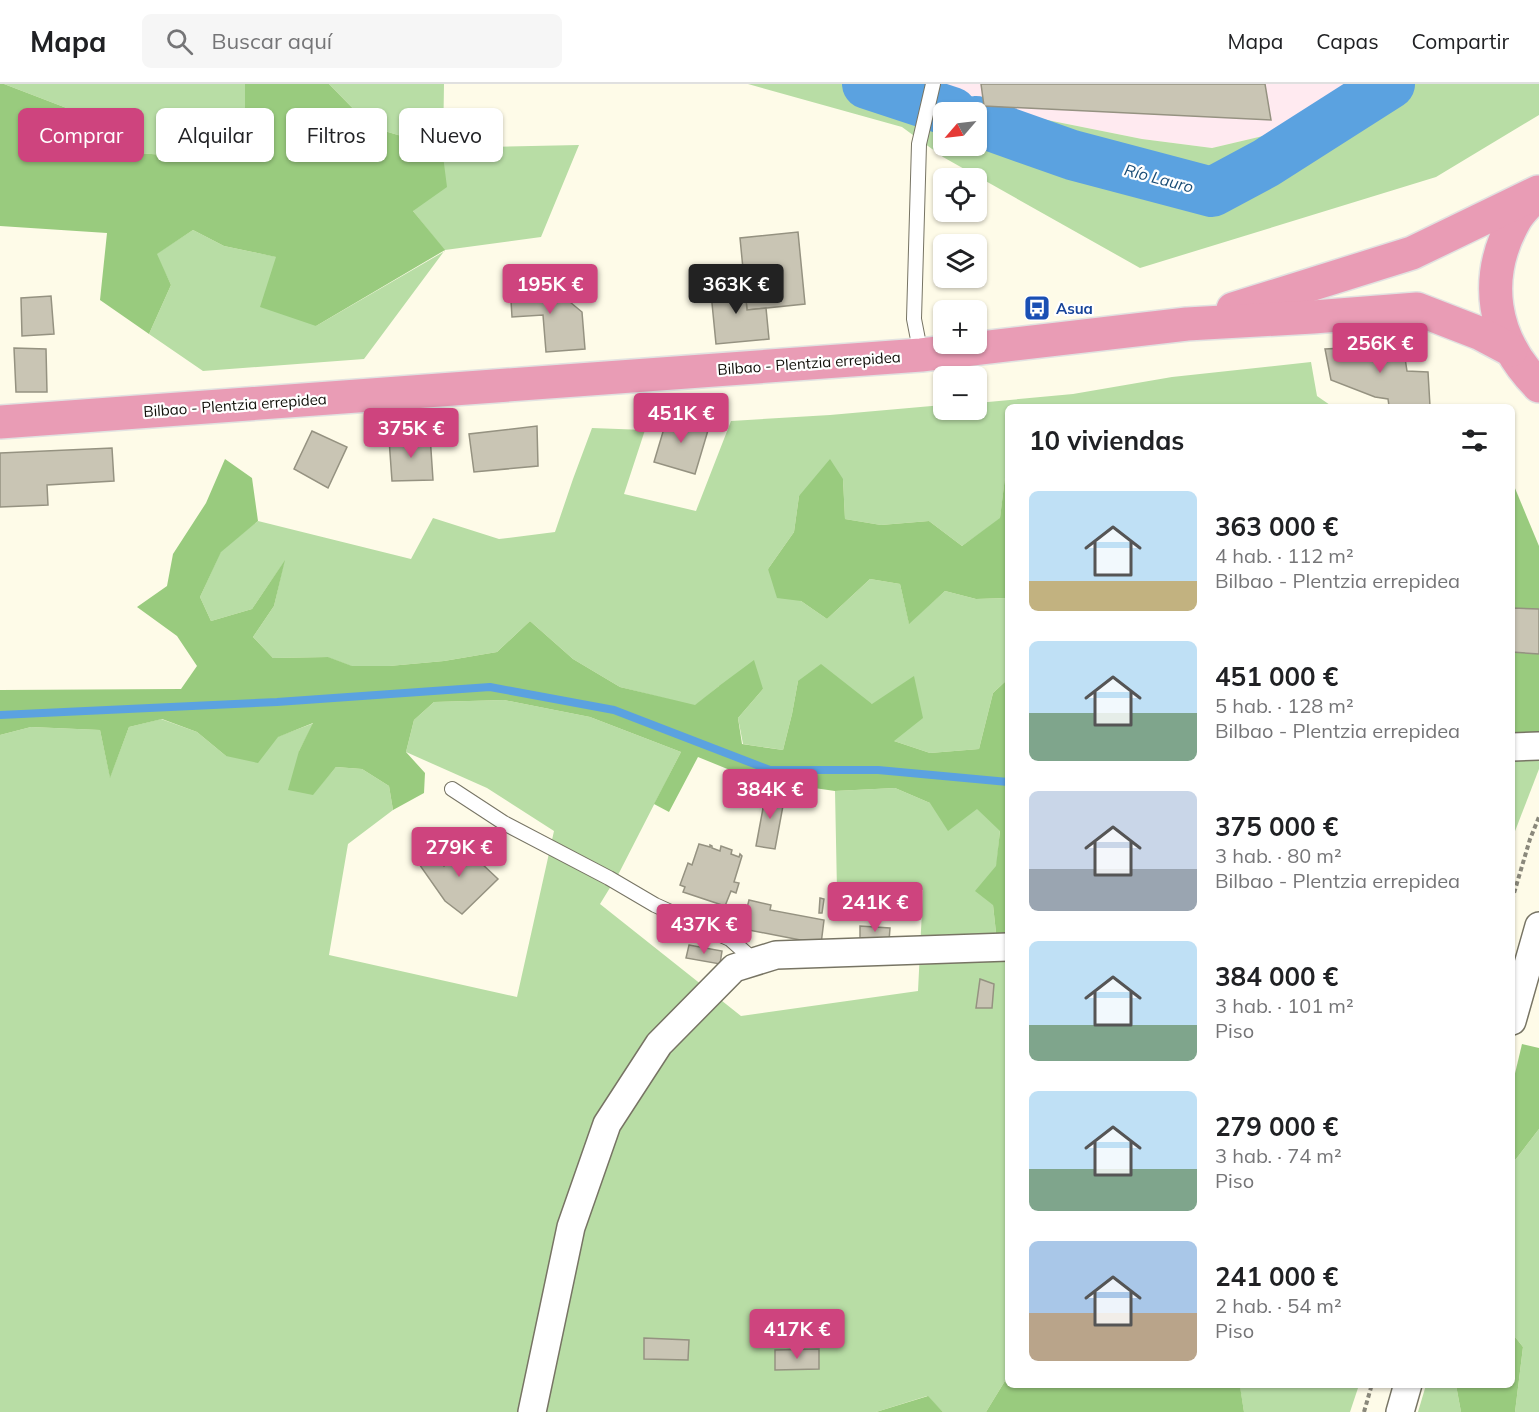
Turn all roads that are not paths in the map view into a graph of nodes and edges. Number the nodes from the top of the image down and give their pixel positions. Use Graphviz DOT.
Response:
graph roads {
  1 [pos="933,84"];
  2 [pos="1539,192"];
  3 [pos="1187,324"];
  4 [pos="1510,350"];
  5 [pos="921,355"];
  6 [pos="1539,386"];
  7 [pos="0,422"];
  8 [pos="1539,746"];
  9 [pos="1515,747"];
  10 [pos="452,789"];
  11 [pos="1535,939"];
  12 [pos="1005,947"];
  13 [pos="756,962"];
  14 [pos="1539,986"];
  15 [pos="1515,1010"];
  16 [pos="1407,1388"];
  17 [pos="532,1412"];
  18 [pos="1400,1412"];
  1 -- 5 [label="lane"];
  2 -- 3 [label="main road"];
  2 -- 4 [label="main road"];
  3 -- 4 [label="main road"];
  3 -- 5 [label="main road, Bilbao - Plentzia errepidea"];
  4 -- 6 [label="main road"];
  5 -- 7 [label="main road, Bilbao - Plentzia errepidea"];
  8 -- 9 [label="street"];
  10 -- 13 [label="lane"];
  11 -- 14 [label="street"];
  11 -- 15 [label="street"];
  12 -- 13 [label="street"];
  13 -- 17 [label="street"];
  16 -- 18 [label="street"];
}
